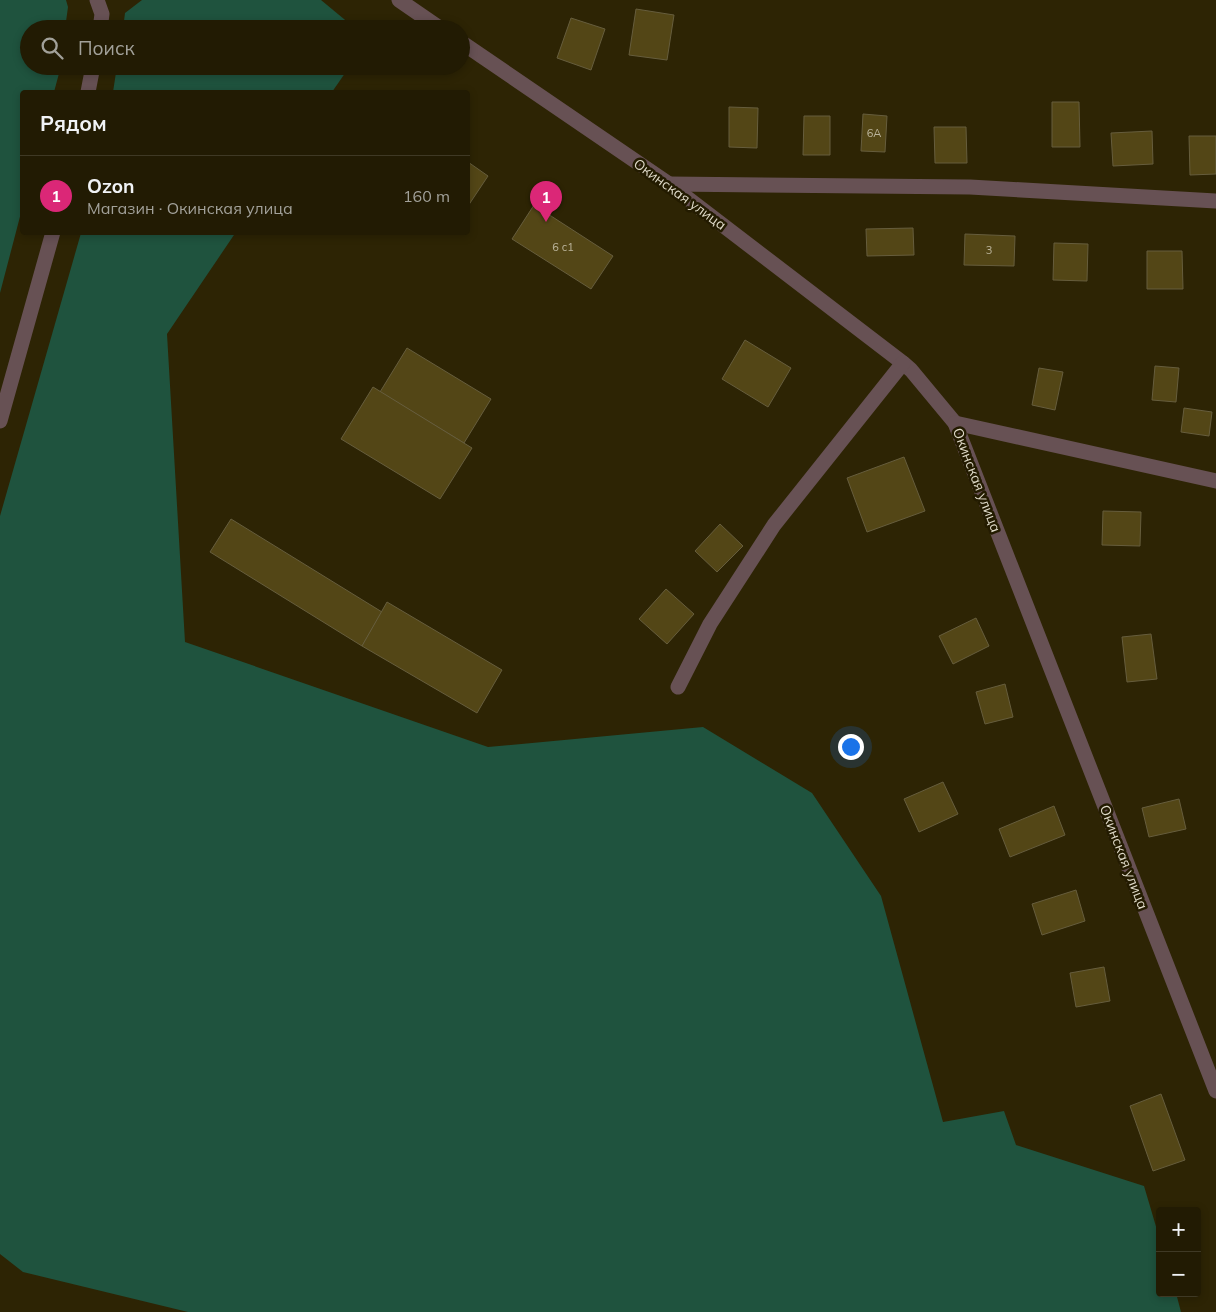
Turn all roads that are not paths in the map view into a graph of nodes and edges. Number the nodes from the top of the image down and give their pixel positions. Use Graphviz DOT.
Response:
graph roads {
  1 [pos="97,0"];
  2 [pos="399,0"];
  3 [pos="101,20"];
  4 [pos="428,20"];
  5 [pos="470,48"];
  6 [pos="91,75"];
  7 [pos="88,90"];
  8 [pos="669,184"];
  9 [pos="1216,201"];
  10 [pos="52,235"];
  11 [pos="902,364"];
  12 [pos="0,421"];
  13 [pos="955,423"];
  14 [pos="1216,481"];
  15 [pos="678,687"];
  16 [pos="1216,1091"];
  1 -- 3 [label="street"];
  2 -- 4 [label="street"];
  5 -- 8 [label="street, Окинская улица"];
  6 -- 7 [label="street"];
  8 -- 9 [label="street"];
  8 -- 11 [label="street, Окинская улица"];
  10 -- 12 [label="street"];
  11 -- 13 [label="street, Окинская улица"];
  11 -- 15 [label="street"];
  13 -- 14 [label="street"];
  13 -- 16 [label="street, Окинская улица"];
}
